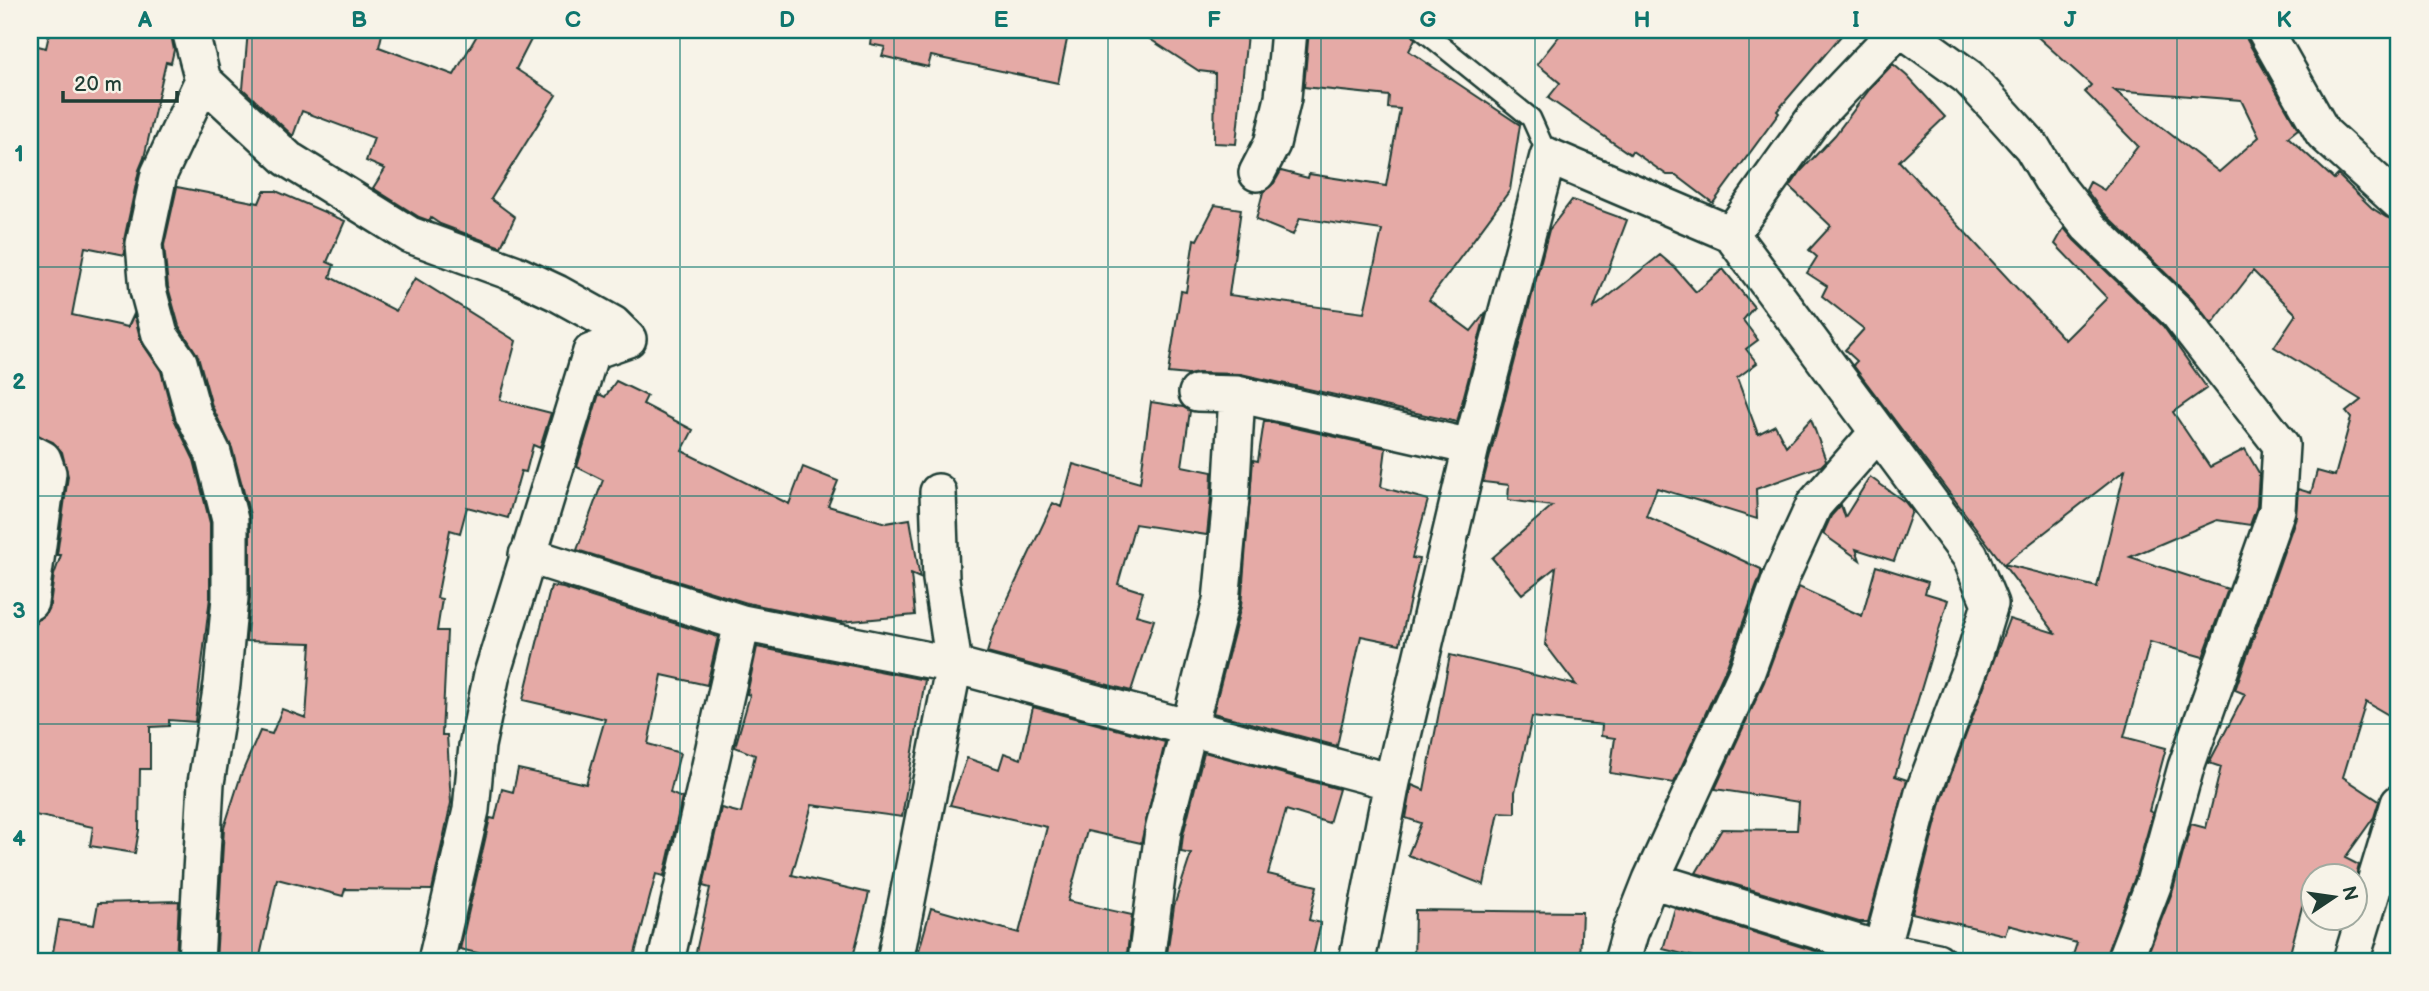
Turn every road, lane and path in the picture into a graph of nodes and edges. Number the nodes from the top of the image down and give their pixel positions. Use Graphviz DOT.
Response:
graph roads {
  1 [pos="190,30"];
  2 [pos="1289,30"];
  3 [pos="1422,30"];
  4 [pos="1900,30"];
  5 [pos="2266,30"];
  6 [pos="203,80"];
  7 [pos="1548,156"];
  8 [pos="1258,173"];
  9 [pos="2399,202"];
  10 [pos="1731,234"];
  11 [pos="1196,393"];
  12 [pos="1237,394"];
  13 [pos="1878,432"];
  14 [pos="1471,447"];
  15 [pos="30,452"];
  16 [pos="937,492"];
  17 [pos="527,555"];
  18 [pos="30,602"];
  19 [pos="742,623"];
  20 [pos="954,665"];
  21 [pos="1191,727"];
  22 [pos="1392,782"];
  23 [pos="2399,803"];
  24 [pos="1650,880"];
  25 [pos="1879,956"];
  26 [pos="196,961"];
  27 [pos="436,961"];
  28 [pos="666,961"];
  29 [pos="895,961"];
  30 [pos="1146,961"];
  31 [pos="1357,961"];
  32 [pos="1622,961"];
  33 [pos="1937,961"];
  34 [pos="2124,961"];
  35 [pos="2351,961"];
  1 -- 6 [label="street"];
  2 -- 8 [label="street"];
  3 -- 7 [label="lane"];
  4 -- 10 [label="street"];
  4 -- 34 [label="street"];
  5 -- 9 [label="street"];
  6 -- 17 [label="street"];
  6 -- 26 [label="street"];
  7 -- 10 [label="street"];
  7 -- 14 [label="street"];
  10 -- 13 [label="street"];
  11 -- 12 [label="street"];
  12 -- 14 [label="street"];
  12 -- 21 [label="street"];
  13 -- 24 [label="street"];
  13 -- 25 [label="street"];
  14 -- 22 [label="street"];
  15 -- 18 [label="street"];
  16 -- 20 [label="street"];
  17 -- 19 [label="street"];
  17 -- 27 [label="street"];
  19 -- 20 [label="street"];
  19 -- 28 [label="street"];
  20 -- 21 [label="street"];
  20 -- 29 [label="street"];
  21 -- 22 [label="street"];
  21 -- 30 [label="street"];
  22 -- 31 [label="street"];
  23 -- 35 [label="street"];
  24 -- 25 [label="street"];
  24 -- 32 [label="street"];
  25 -- 33 [label="street"];
}
